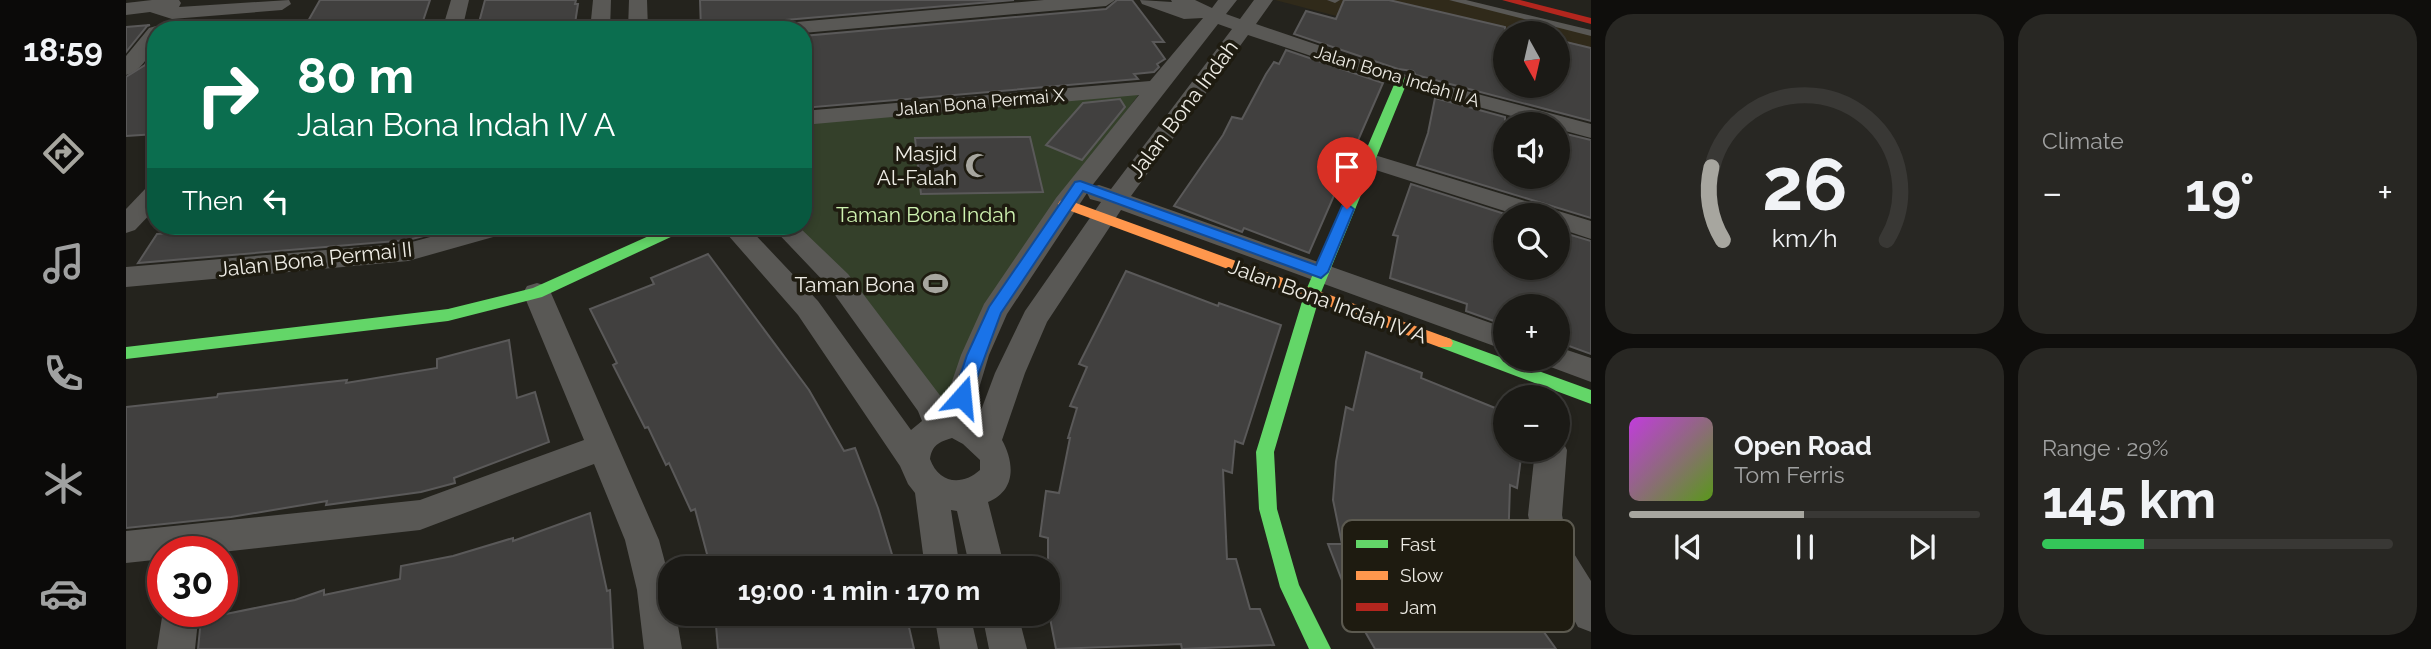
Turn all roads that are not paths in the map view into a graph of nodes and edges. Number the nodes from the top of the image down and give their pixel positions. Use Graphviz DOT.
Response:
graph roads {
  1 [pos="460,0"];
  2 [pos="602,0"];
  3 [pos="638,0"];
  4 [pos="1106,0"];
  5 [pos="1149,0"];
  6 [pos="1180,0"];
  7 [pos="1264,0"];
  8 [pos="1454,0"];
  9 [pos="1507,0"];
  10 [pos="1566,0"];
  11 [pos="174,4"];
  12 [pos="1591,6"];
  13 [pos="280,8"];
  14 [pos="1221,8"];
  15 [pos="126,9"];
  16 [pos="1539,10"];
  17 [pos="163,21"];
  18 [pos="454,21"];
  19 [pos="601,21"];
  20 [pos="638,21"];
  21 [pos="1591,21"];
  22 [pos="1244,26"];
  23 [pos="812,27"];
  24 [pos="1591,33"];
  25 [pos="147,43"];
  26 [pos="126,69"];
  27 [pos="1402,80"];
  28 [pos="1156,87"];
  29 [pos="812,117"];
  30 [pos="1591,131"];
  31 [pos="1368,160"];
  32 [pos="1073,195"];
  33 [pos="147,202"];
  34 [pos="1506,203"];
  35 [pos="1109,209"];
  36 [pos="1570,223"];
  37 [pos="126,224"];
  38 [pos="1591,230"];
  39 [pos="469,235"];
  40 [pos="663,235"];
  41 [pos="741,235"];
  42 [pos="792,235"];
  43 [pos="126,277"];
  44 [pos="1316,284"];
  45 [pos="537,293"];
  46 [pos="1493,336"];
  47 [pos="126,353"];
  48 [pos="1591,370"];
  49 [pos="1557,380"];
  50 [pos="1591,397"];
  51 [pos="946,426"];
  52 [pos="986,440"];
  53 [pos="603,447"];
  54 [pos="913,458"];
  55 [pos="1550,462"];
  56 [pos="931,489"];
  57 [pos="970,495"];
  58 [pos="1546,520"];
  59 [pos="238,539"];
  60 [pos="126,547"];
  61 [pos="147,547"];
  62 [pos="941,556"];
  63 [pos="985,556"];
  64 [pos="1574,586"];
  65 [pos="1591,614"];
  66 [pos="954,626"];
  67 [pos="1003,626"];
  68 [pos="179,627"];
  69 [pos="176,649"];
  70 [pos="663,649"];
  71 [pos="959,649"];
  72 [pos="1008,649"];
  73 [pos="1320,649"];
  1 -- 18 [label="street"];
  2 -- 19 [label="street"];
  3 -- 20 [label="street"];
  4 -- 23 [label="street"];
  5 -- 14 [label="street"];
  6 -- 14 [label="street"];
  7 -- 22 [label="street, Jalan Bona Indah"];
  8 -- 16 [label="lane"];
  9 -- 16 [label="street"];
  10 -- 12 [label="street"];
  11 -- 13 [label="street"];
  11 -- 15 [label="street"];
  11 -- 17 [label="street"];
  14 -- 22 [label="street, Jalan Bona Indah II A"];
  14 -- 28 [label="street, Jalan Bona Indah"];
  16 -- 21 [label="street"];
  16 -- 24 [label="lane"];
  22 -- 27 [label="street, Jalan Bona Indah II A"];
  22 -- 35 [label="street, Jalan Bona Indah"];
  25 -- 26 [label="street"];
  27 -- 30 [label="street, Jalan Bona Indah II A"];
  27 -- 31 [label="street"];
  28 -- 29 [label="street, Jalan Bona Permai X"];
  28 -- 32 [label="street, Jalan Bona Indah"];
  31 -- 34 [label="street"];
  31 -- 44 [label="street"];
  32 -- 35 [label="street, Jalan Bona Indah IV A"];
  32 -- 51 [label="street, Jalan Bona Indah"];
  33 -- 37 [label="street"];
  35 -- 44 [label="street, Jalan Bona Indah IV A"];
  35 -- 52 [label="street, Jalan Bona Indah"];
  36 -- 38 [label="street"];
  39 -- 43 [label="street, Jalan Bona Permai II"];
  40 -- 45 [label="street"];
  41 -- 54 [label="street"];
  42 -- 51 [label="street"];
  44 -- 46 [label="street, Jalan Bona Indah IV A"];
  44 -- 49 [label="street, Jalan Bona Indah IV A"];
  44 -- 73 [label="street"];
  45 -- 47 [label="street"];
  45 -- 53 [label="street"];
  48 -- 49 [label="street, Jalan Bona Indah IV A"];
  49 -- 50 [label="street, Jalan Bona Indah IV A"];
  51 -- 52 [label="street"];
  51 -- 54 [label="street"];
  52 -- 57 [label="street"];
  53 -- 59 [label="street"];
  53 -- 70 [label="street"];
  54 -- 56 [label="street"];
  55 -- 58 [label="street"];
  56 -- 57 [label="street"];
  56 -- 62 [label="street"];
  57 -- 63 [label="street"];
  60 -- 61 [label="street"];
  64 -- 65 [label="street"];
  66 -- 71 [label="street"];
  67 -- 72 [label="street"];
  68 -- 69 [label="street"];
}
